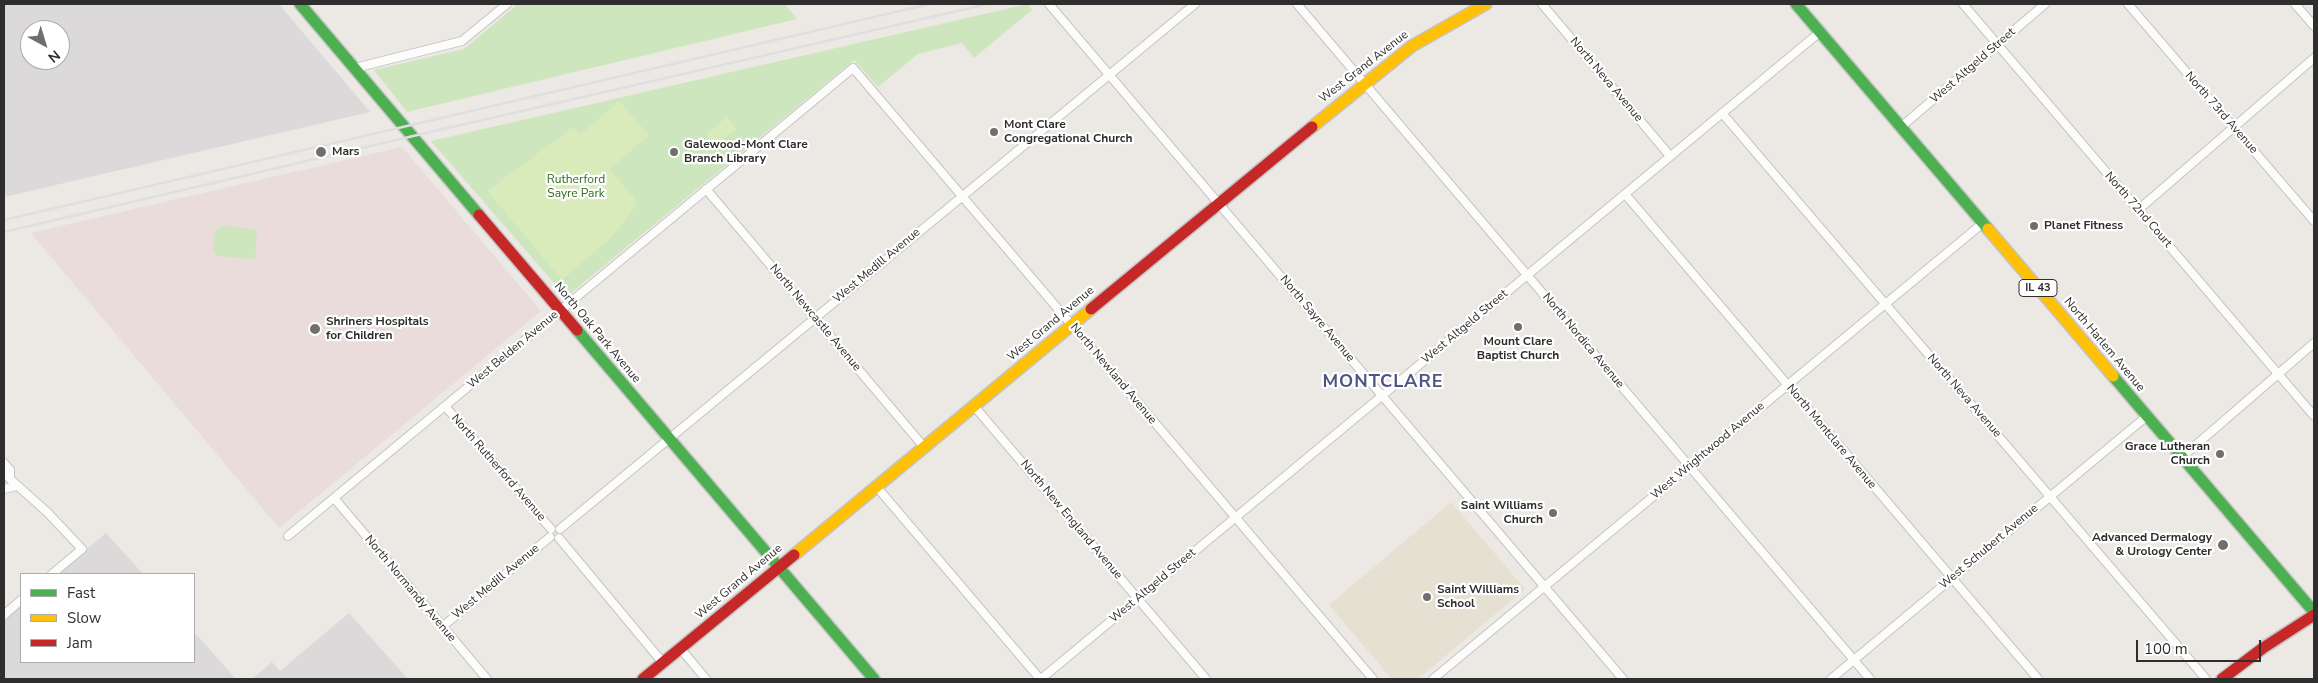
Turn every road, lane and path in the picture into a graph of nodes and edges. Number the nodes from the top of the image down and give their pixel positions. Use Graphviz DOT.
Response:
graph roads {
  1 [pos="300,4"];
  2 [pos="507,4"];
  3 [pos="1049,4"];
  4 [pos="1195,4"];
  5 [pos="1297,4"];
  6 [pos="1486,4"];
  7 [pos="1542,4"];
  8 [pos="1796,4"];
  9 [pos="1963,4"];
  10 [pos="2045,4"];
  11 [pos="2128,4"];
  12 [pos="2295,4"];
  13 [pos="2314,26"];
  14 [pos="1820,32"];
  15 [pos="1998,45"];
  16 [pos="2314,58"];
  17 [pos="355,68"];
  18 [pos="853,68"];
  19 [pos="1109,74"];
  20 [pos="1364,83"];
  21 [pos="1722,113"];
  22 [pos="1901,127"];
  23 [pos="2234,128"];
  24 [pos="1670,156"];
  25 [pos="706,190"];
  26 [pos="1625,194"];
  27 [pos="961,195"];
  28 [pos="1219,204"];
  29 [pos="2138,210"];
  30 [pos="2314,221"];
  31 [pos="1982,223"];
  32 [pos="1527,275"];
  33 [pos="1885,304"];
  34 [pos="560,311"];
  35 [pos="815,318"];
  36 [pos="1072,325"];
  37 [pos="2314,344"];
  38 [pos="2278,374"];
  39 [pos="1788,385"];
  40 [pos="1382,396"];
  41 [pos="445,406"];
  42 [pos="974,406"];
  43 [pos="2147,416"];
  44 [pos="2314,416"];
  45 [pos="668,438"];
  46 [pos="924,446"];
  47 [pos="2182,457"];
  48 [pos="4,463"];
  49 [pos="1689,466"];
  50 [pos="4,473"];
  51 [pos="13,482"];
  52 [pos="876,486"];
  53 [pos="4,489"];
  54 [pos="2050,496"];
  55 [pos="334,498"];
  56 [pos="1235,518"];
  57 [pos="560,530"];
  58 [pos="550,533"];
  59 [pos="288,536"];
  60 [pos="559,538"];
  61 [pos="778,567"];
  62 [pos="53,573"];
  63 [pos="1952,578"];
  64 [pos="1544,586"];
  65 [pos="1138,599"];
  66 [pos="20,601"];
  67 [pos="2314,613"];
  68 [pos="4,615"];
  69 [pos="442,627"];
  70 [pos="680,648"];
  71 [pos="1854,660"];
  72 [pos="663,663"];
  73 [pos="487,679"];
  74 [pos="642,679"];
  75 [pos="706,679"];
  76 [pos="874,679"];
  77 [pos="1040,679"];
  78 [pos="1206,679"];
  79 [pos="1373,679"];
  80 [pos="1433,679"];
  81 [pos="1623,679"];
  82 [pos="1831,679"];
  83 [pos="1870,679"];
  84 [pos="2038,679"];
  85 [pos="2206,679"];
  86 [pos="2222,679"];
  1 -- 17 [label="main road, North Oak Park Avenue"];
  2 -- 17 [label="street"];
  3 -- 19 [label="street, North Sayre Avenue"];
  4 -- 19 [label="street, West Medill Avenue"];
  5 -- 20 [label="street, North Nordica Avenue"];
  6 -- 20 [label="main road, West Grand Avenue"];
  7 -- 24 [label="street, North Neva Avenue"];
  8 -- 14 [label="main road, North Harlem Avenue / IL 43"];
  9 -- 15 [label="street, North 72nd Court"];
  10 -- 15 [label="street, West Altgeld Street"];
  11 -- 23 [label="street, North 73rd Avenue"];
  12 -- 13 [label="street"];
  14 -- 21 [label="street, West Altgeld Street"];
  14 -- 22 [label="main road, North Harlem Avenue / IL 43"];
  15 -- 22 [label="street, West Altgeld Street"];
  15 -- 29 [label="street, North 72nd Court"];
  16 -- 23 [label="street"];
  17 -- 34 [label="main road, North Oak Park Avenue"];
  18 -- 25 [label="street, West Belden Avenue"];
  18 -- 27 [label="street, North Newland Avenue"];
  19 -- 27 [label="street, West Medill Avenue"];
  19 -- 28 [label="street, North Sayre Avenue"];
  20 -- 28 [label="main road, West Grand Avenue"];
  20 -- 32 [label="street, North Nordica Avenue"];
  21 -- 24 [label="street, West Altgeld Street"];
  21 -- 33 [label="street, North Neva Avenue"];
  22 -- 31 [label="main road, North Harlem Avenue / IL 43"];
  23 -- 29 [label="street"];
  23 -- 30 [label="street, North 73rd Avenue"];
  24 -- 26 [label="street, West Altgeld Street"];
  25 -- 34 [label="street, West Belden Avenue"];
  25 -- 35 [label="street, North Newcastle Avenue"];
  26 -- 32 [label="street, West Altgeld Street"];
  26 -- 39 [label="street, North Montclare Avenue"];
  27 -- 35 [label="street, West Medill Avenue"];
  27 -- 36 [label="street, North Newland Avenue"];
  28 -- 36 [label="main road, West Grand Avenue"];
  28 -- 40 [label="street, North Sayre Avenue"];
  29 -- 38 [label="street, North 72nd Court"];
  31 -- 33 [label="street, West Wrightwood Avenue"];
  31 -- 43 [label="main road, North Harlem Avenue / IL 43"];
  32 -- 40 [label="street, West Altgeld Street"];
  32 -- 49 [label="street, North Nordica Avenue"];
  33 -- 39 [label="street, West Wrightwood Avenue"];
  33 -- 54 [label="street, North Neva Avenue"];
  34 -- 41 [label="street, West Belden Avenue"];
  34 -- 45 [label="main road, North Oak Park Avenue"];
  35 -- 45 [label="street, West Medill Avenue"];
  35 -- 46 [label="street, North Newcastle Avenue"];
  36 -- 42 [label="main road, West Grand Avenue"];
  36 -- 56 [label="street, North Newland Avenue"];
  37 -- 38 [label="street"];
  38 -- 44 [label="street, North 72nd Court"];
  38 -- 47 [label="street"];
  39 -- 49 [label="street, West Wrightwood Avenue"];
  39 -- 63 [label="street, North Montclare Avenue"];
  40 -- 56 [label="street, West Altgeld Street"];
  40 -- 64 [label="street, North Sayre Avenue"];
  41 -- 55 [label="street, West Belden Avenue"];
  41 -- 58 [label="street, North Rutherford Avenue"];
  42 -- 46 [label="main road, West Grand Avenue"];
  42 -- 65 [label="street, North New England Avenue"];
  43 -- 47 [label="main road, North Harlem Avenue / IL 43"];
  43 -- 54 [label="street, West Schubert Avenue"];
  45 -- 57 [label="street, West Medill Avenue"];
  45 -- 61 [label="main road, North Oak Park Avenue"];
  46 -- 52 [label="main road, West Grand Avenue"];
  47 -- 67 [label="main road, North Harlem Avenue / IL 43"];
  48 -- 51 [label="street"];
  49 -- 64 [label="street, West Wrightwood Avenue"];
  49 -- 71 [label="street, North Nordica Avenue"];
  50 -- 51 [label="street"];
  51 -- 53 [label="street"];
  51 -- 62 [label="street"];
  52 -- 61 [label="main road, West Grand Avenue"];
  52 -- 77 [label="street"];
  54 -- 63 [label="street, West Schubert Avenue"];
  54 -- 85 [label="street, North Neva Avenue"];
  55 -- 59 [label="street, West Belden Avenue"];
  55 -- 69 [label="street, North Normandy Avenue"];
  56 -- 65 [label="street, West Altgeld Street"];
  56 -- 79 [label="street, North Newland Avenue"];
  57 -- 58 [label="street"];
  57 -- 60 [label="street"];
  58 -- 60 [label="street"];
  58 -- 69 [label="street, West Medill Avenue"];
  60 -- 72 [label="street"];
  61 -- 70 [label="main road, West Grand Avenue"];
  61 -- 76 [label="main road, North Oak Park Avenue"];
  63 -- 71 [label="street, West Schubert Avenue"];
  63 -- 84 [label="street, North Montclare Avenue"];
  64 -- 80 [label="street, West Wrightwood Avenue"];
  64 -- 81 [label="street, North Sayre Avenue"];
  65 -- 77 [label="street, West Altgeld Street"];
  65 -- 78 [label="street, North New England Avenue"];
  66 -- 68 [label="street"];
  67 -- 86 [label="main road"];
  69 -- 73 [label="street, North Normandy Avenue"];
  70 -- 72 [label="main road, West Grand Avenue"];
  70 -- 75 [label="street"];
  71 -- 82 [label="street, West Schubert Avenue"];
  71 -- 83 [label="street, North Nordica Avenue"];
  72 -- 74 [label="main road, West Grand Avenue"];
}
